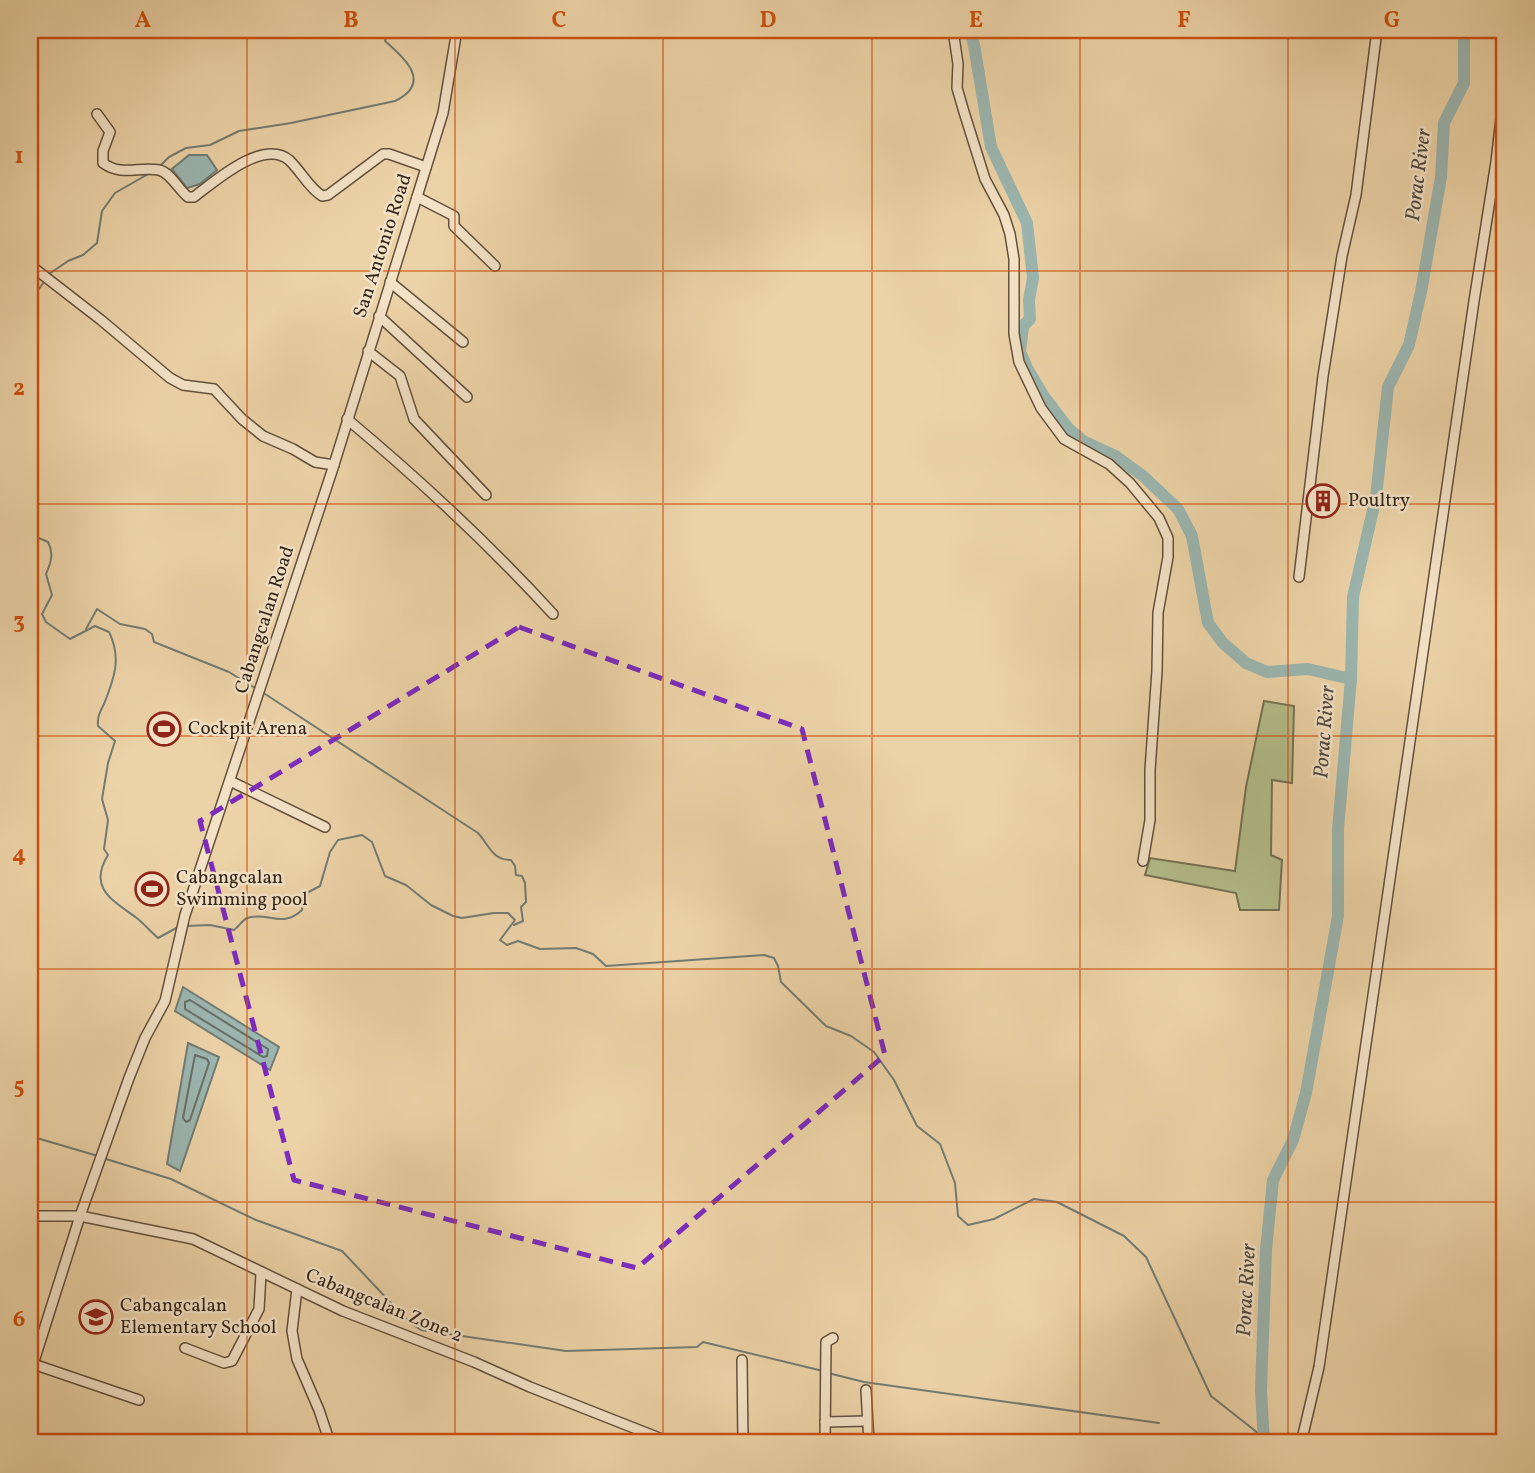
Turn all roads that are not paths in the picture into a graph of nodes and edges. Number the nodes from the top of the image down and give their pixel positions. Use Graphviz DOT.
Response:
graph roads {
  1 [pos="457,30"];
  2 [pos="953,30"];
  3 [pos="1377,30"];
  4 [pos="1505,92"];
  5 [pos="97,114"];
  6 [pos="426,167"];
  7 [pos="417,197"];
  8 [pos="30,265"];
  9 [pos="495,266"];
  10 [pos="390,282"];
  11 [pos="379,316"];
  12 [pos="463,342"];
  13 [pos="368,351"];
  14 [pos="467,397"];
  15 [pos="347,419"];
  16 [pos="333,468"];
  17 [pos="486,495"];
  18 [pos="1299,577"];
  19 [pos="554,614"];
  20 [pos="230,781"];
  21 [pos="325,827"];
  22 [pos="1143,861"];
  23 [pos="30,1216"];
  24 [pos="80,1216"];
  25 [pos="261,1273"];
  26 [pos="297,1289"];
  27 [pos="833,1338"];
  28 [pos="185,1348"];
  29 [pos="742,1360"];
  30 [pos="31,1369"];
  31 [pos="866,1390"];
  32 [pos="139,1400"];
  33 [pos="867,1421"];
  34 [pos="825,1422"];
  35 [pos="330,1443"];
  36 [pos="672,1443"];
  37 [pos="743,1443"];
  38 [pos="825,1443"];
  39 [pos="869,1443"];
  40 [pos="1301,1443"];
  1 -- 6 [label="street, San Antonio Road"];
  2 -- 22 [label="street"];
  3 -- 18 [label="street"];
  4 -- 40 [label="street"];
  5 -- 6 [label="street"];
  6 -- 7 [label="street, San Antonio Road"];
  7 -- 9 [label="street"];
  7 -- 10 [label="street, San Antonio Road"];
  8 -- 16 [label="street"];
  10 -- 11 [label="street, San Antonio Road"];
  10 -- 12 [label="street"];
  11 -- 13 [label="street, San Antonio Road"];
  11 -- 14 [label="street"];
  13 -- 15 [label="street, San Antonio Road"];
  13 -- 17 [label="street"];
  15 -- 16 [label="street, San Antonio Road"];
  15 -- 19 [label="street"];
  16 -- 20 [label="street, Cabangcalan Road"];
  20 -- 21 [label="street"];
  20 -- 24 [label="street, Cabangcalan Road"];
  23 -- 24 [label="street, Cabangcalan Zone 2"];
  24 -- 25 [label="street, Cabangcalan Zone 2"];
  24 -- 30 [label="street, Cabangcalan Road"];
  25 -- 26 [label="street, Cabangcalan Zone 2"];
  25 -- 28 [label="street"];
  26 -- 35 [label="street"];
  26 -- 36 [label="street, Cabangcalan Zone 2"];
  27 -- 34 [label="street"];
  29 -- 37 [label="street"];
  30 -- 32 [label="street"];
  31 -- 33 [label="street"];
  33 -- 34 [label="street"];
  33 -- 39 [label="street"];
  34 -- 38 [label="street"];
}
